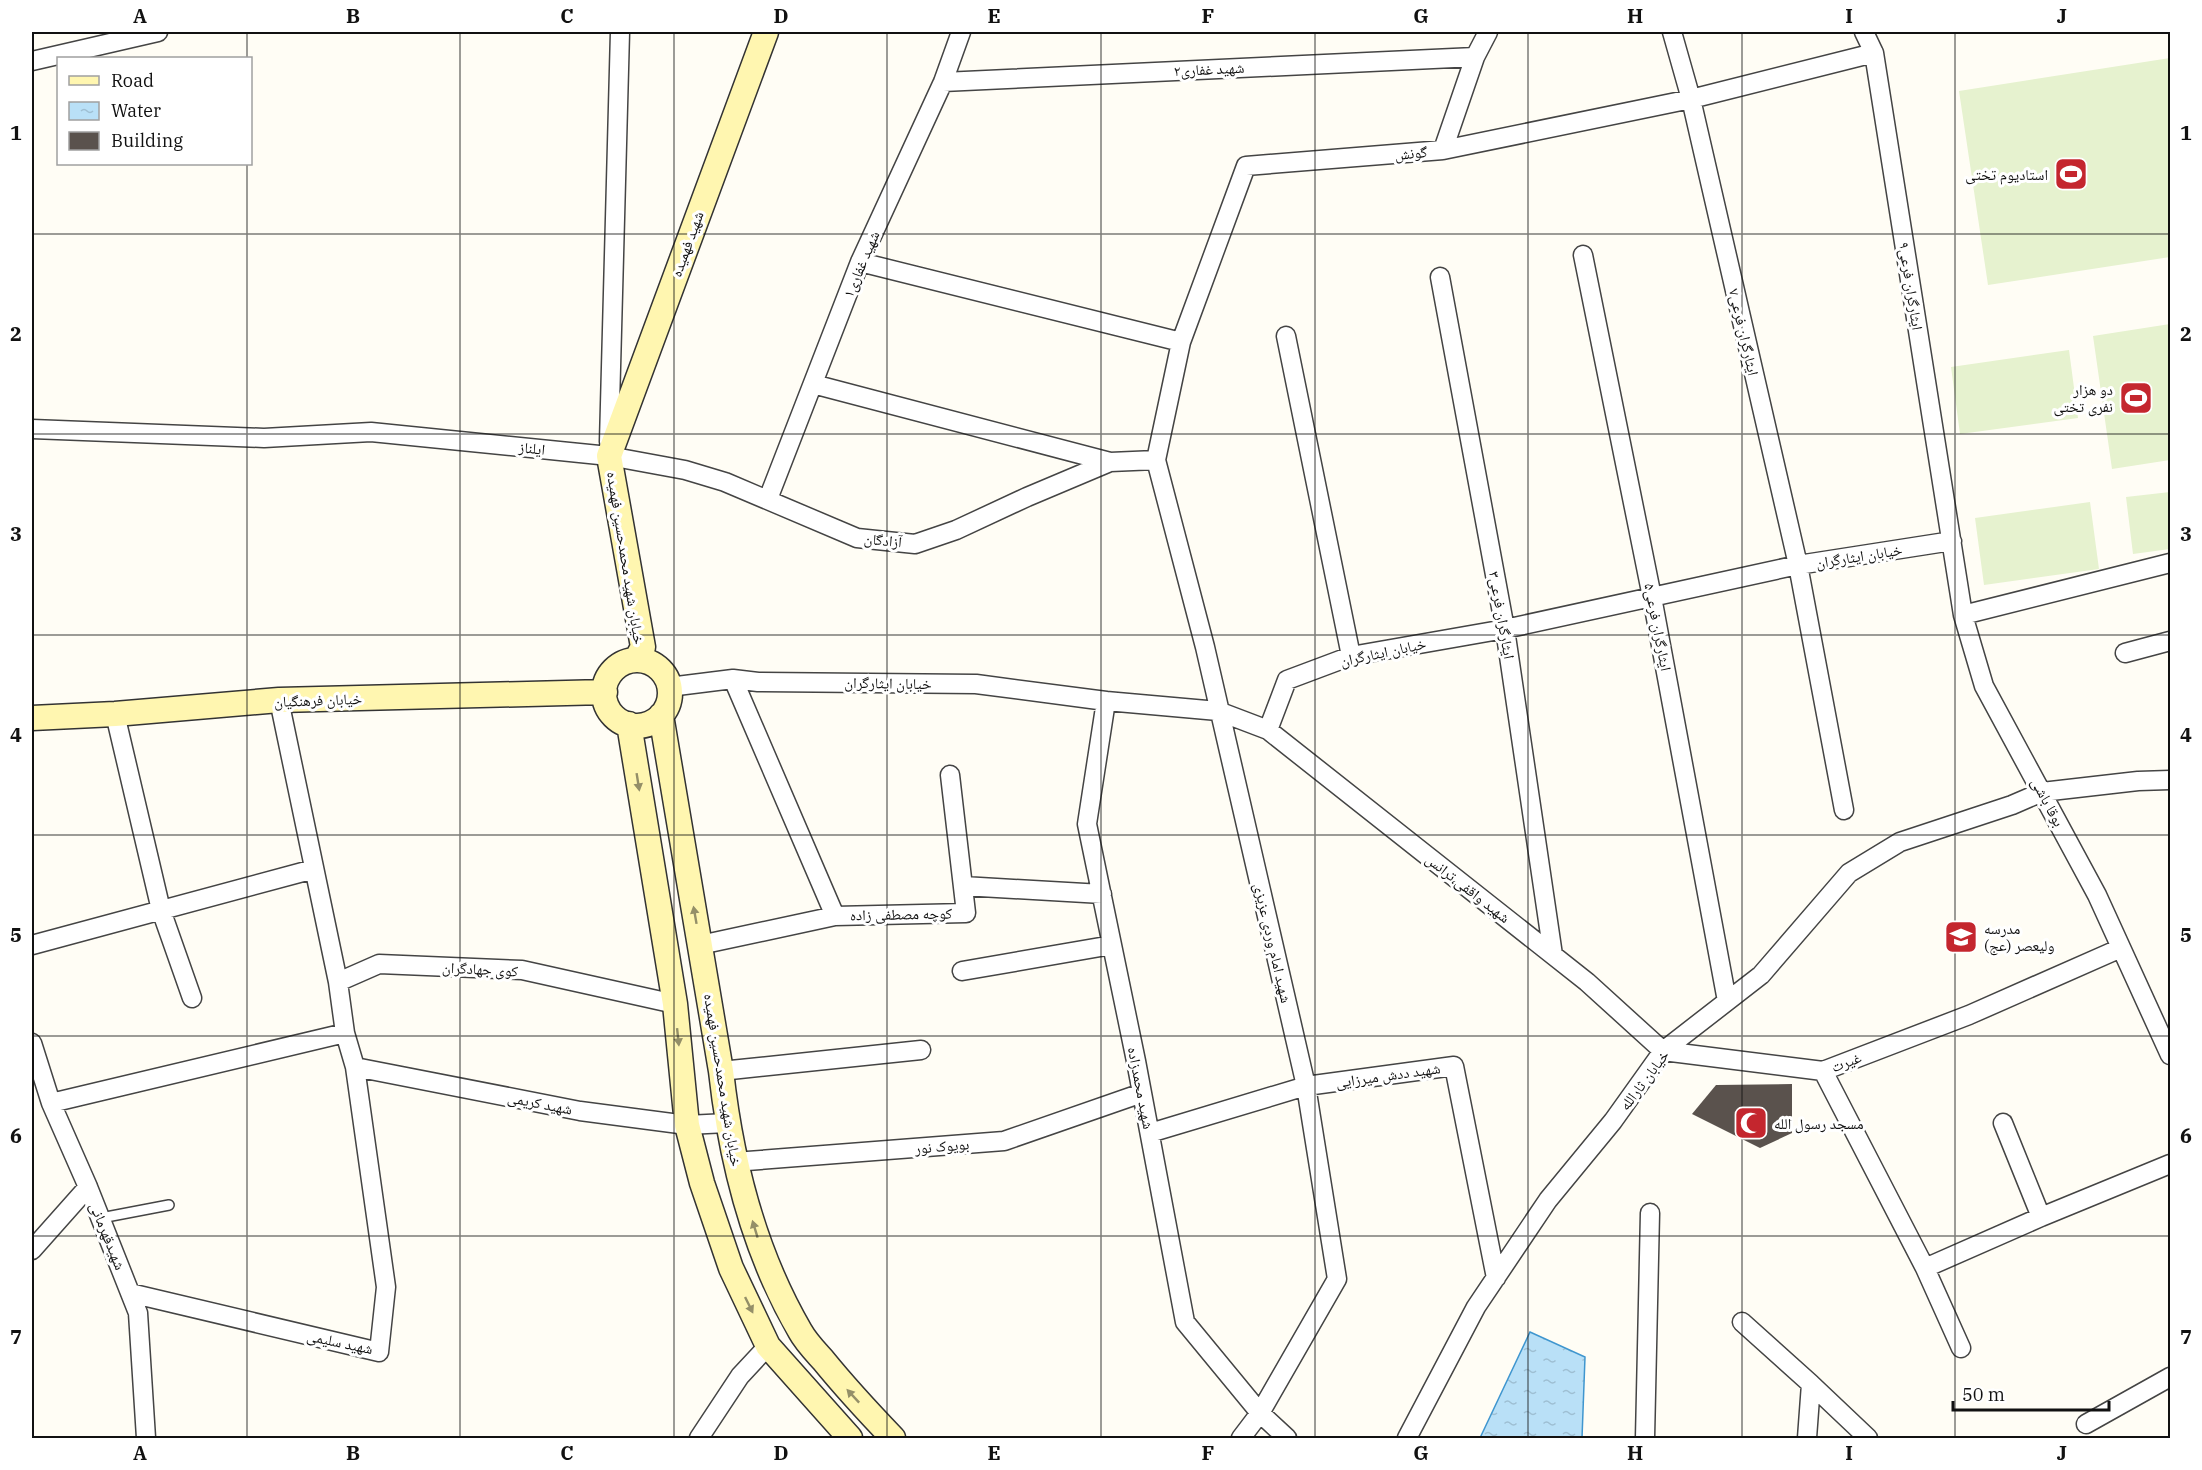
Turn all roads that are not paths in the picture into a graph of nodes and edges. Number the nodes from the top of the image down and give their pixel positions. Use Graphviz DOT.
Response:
graph roads {
  1 [pos="158,32"];
  2 [pos="620,32"];
  3 [pos="766,32"];
  4 [pos="961,32"];
  5 [pos="1488,32"];
  6 [pos="1672,32"];
  7 [pos="1864,32"];
  8 [pos="1874,53"];
  9 [pos="1475,57"];
  10 [pos="32,61"];
  11 [pos="943,82"];
  12 [pos="1691,99"];
  13 [pos="1443,150"];
  14 [pos="1583,255"];
  15 [pos="860,262"];
  16 [pos="1440,277"];
  17 [pos="1286,336"];
  18 [pos="1181,342"];
  19 [pos="813,384"];
  20 [pos="32,429"];
  21 [pos="609,456"];
  22 [pos="1156,460"];
  23 [pos="1110,462"];
  24 [pos="768,499"];
  25 [pos="1952,541"];
  26 [pos="2170,563"];
  27 [pos="1798,565"];
  28 [pos="1652,597"];
  29 [pos="1963,615"];
  30 [pos="1505,629"];
  31 [pos="2170,641"];
  32 [pos="2125,653"];
  33 [pos="1351,656"];
  34 [pos="636,660"];
  35 [pos="733,679"];
  36 [pos="669,687"];
  37 [pos="605,692"];
  38 [pos="279,700"];
  39 [pos="1106,701"];
  40 [pos="1218,711"];
  41 [pos="115,714"];
  42 [pos="661,715"];
  43 [pos="32,718"];
  44 [pos="629,724"];
  45 [pos="1269,730"];
  46 [pos="950,775"];
  47 [pos="2170,780"];
  48 [pos="2042,792"];
  49 [pos="1844,810"];
  50 [pos="314,869"];
  51 [pos="963,886"];
  52 [pos="1102,894"];
  53 [pos="161,910"];
  54 [pos="835,916"];
  55 [pos="32,945"];
  56 [pos="700,945"];
  57 [pos="1112,945"];
  58 [pos="2121,948"];
  59 [pos="1553,955"];
  60 [pos="962,971"];
  61 [pos="338,982"];
  62 [pos="192,998"];
  63 [pos="1727,1001"];
  64 [pos="675,1004"];
  65 [pos="345,1033"];
  66 [pos="32,1043"];
  67 [pos="921,1050"];
  68 [pos="1663,1050"];
  69 [pos="2170,1055"];
  70 [pos="356,1068"];
  71 [pos="721,1071"];
  72 [pos="1823,1071"];
  73 [pos="1306,1086"];
  74 [pos="1142,1093"];
  75 [pos="51,1103"];
  76 [pos="727,1123"];
  77 [pos="2003,1123"];
  78 [pos="687,1125"];
  79 [pos="1150,1134"];
  80 [pos="734,1162"];
  81 [pos="2170,1164"];
  82 [pos="88,1188"];
  83 [pos="169,1205"];
  84 [pos="1650,1213"];
  85 [pos="2041,1217"];
  86 [pos="101,1218"];
  87 [pos="32,1250"];
  88 [pos="1925,1268"];
  89 [pos="1496,1278"];
  90 [pos="130,1293"];
  91 [pos="1742,1322"];
  92 [pos="768,1346"];
  93 [pos="1961,1348"];
  94 [pos="2170,1377"];
  95 [pos="1811,1384"];
  96 [pos="1260,1413"];
  97 [pos="2086,1424"];
  98 [pos="146,1438"];
  99 [pos="699,1438"];
  100 [pos="850,1438"];
  101 [pos="893,1438"];
  102 [pos="1241,1438"];
  103 [pos="1287,1438"];
  104 [pos="1407,1438"];
  105 [pos="1644,1438"];
  106 [pos="1807,1438"];
  107 [pos="1868,1438"];
  1 -- 10 [label="street"];
  2 -- 21 [label="street"];
  3 -- 21 [label="main road, شهید فهمیده"];
  4 -- 11 [label="street, شهید غفاری۱"];
  5 -- 9 [label="street"];
  6 -- 12 [label="street, ایثارگران فرعی۷"];
  7 -- 8 [label="street, ایثارگران فرعی۹"];
  8 -- 12 [label="street, گونش"];
  8 -- 25 [label="street, ایثارگران فرعی۹"];
  9 -- 11 [label="street, شهید غفاری۲"];
  9 -- 13 [label="street"];
  11 -- 15 [label="street, شهید غفاری۱"];
  12 -- 13 [label="street, گونش"];
  12 -- 27 [label="street, ایثارگران فرعی۷"];
  13 -- 18 [label="street, گونش"];
  14 -- 28 [label="street, ایثارگران فرعی۵"];
  15 -- 18 [label="street"];
  15 -- 19 [label="street, شهید غفاری۱"];
  16 -- 30 [label="street, ایثارگران فرعی۳"];
  17 -- 33 [label="street"];
  18 -- 22 [label="street, گونش"];
  19 -- 23 [label="street"];
  19 -- 24 [label="street, شهید غفاری۱"];
  20 -- 21 [label="street, ایلناز"];
  21 -- 24 [label="street, آزادگان"];
  21 -- 34 [label="main road, خیابان شهید محمدحسین فهمیده"];
  22 -- 23 [label="street, آزادگان"];
  22 -- 40 [label="street, شهید امام وردی عزیزی"];
  23 -- 24 [label="street, آزادگان"];
  25 -- 27 [label="street, خیابان ایثارگران"];
  25 -- 29 [label="street, بوقا باشی"];
  26 -- 29 [label="street"];
  27 -- 28 [label="street, خیابان ایثارگران"];
  27 -- 49 [label="street, ایثارگران فرعی۷"];
  28 -- 30 [label="street, خیابان ایثارگران"];
  28 -- 63 [label="street, ایثارگران فرعی۵"];
  29 -- 48 [label="street, بوقا باشی"];
  30 -- 33 [label="street, خیابان ایثارگران"];
  30 -- 59 [label="street, ایثارگران فرعی۳"];
  31 -- 32 [label="street"];
  33 -- 45 [label="street, خیابان ایثارگران"];
  34 -- 36 [label="main road"];
  34 -- 37 [label="main road"];
  35 -- 36 [label="street, خیابان ایثارگران"];
  35 -- 39 [label="street, خیابان ایثارگران"];
  35 -- 54 [label="street"];
  36 -- 42 [label="main road"];
  37 -- 38 [label="main road, خیابان فرهنگیان"];
  37 -- 44 [label="main road"];
  38 -- 41 [label="main road, خیابان فرهنگیان"];
  38 -- 50 [label="street"];
  39 -- 40 [label="street, خیابان ایثارگران"];
  39 -- 52 [label="street, شهید محمدزاده"];
  40 -- 45 [label="street, خیابان ایثارگران"];
  40 -- 73 [label="street, شهید امام وردی عزیزی"];
  41 -- 43 [label="main road, خیابان فرهنگیان"];
  41 -- 53 [label="street"];
  42 -- 44 [label="main road"];
  56 -- 42 [label="main road, خیابان شهید محمدحسین فهمیده, one-way"];
  44 -- 64 [label="main road, one-way"];
  45 -- 59 [label="street, شهید واقفی،ترانس"];
  46 -- 51 [label="street, کوچه مصطفی زاده"];
  47 -- 48 [label="street, خیابان ثارالله"];
  48 -- 58 [label="street, بوقا باشی"];
  48 -- 63 [label="street, خیابان ثارالله"];
  50 -- 53 [label="street"];
  50 -- 61 [label="street"];
  51 -- 52 [label="street"];
  51 -- 54 [label="street, کوچه مصطفی زاده"];
  52 -- 57 [label="street, شهید محمدزاده"];
  53 -- 55 [label="street"];
  53 -- 62 [label="street"];
  54 -- 56 [label="street, کوچه مصطفی زاده"];
  56 -- 71 [label="main road, خیابان شهید محمدحسین فهمیده"];
  57 -- 60 [label="street"];
  57 -- 74 [label="street, شهید محمدزاده"];
  58 -- 69 [label="street, بوقا باشی"];
  58 -- 72 [label="street, غیرت"];
  59 -- 68 [label="street, شهید واقفی،ترانس"];
  61 -- 64 [label="street, کوی جهادگران"];
  61 -- 65 [label="street"];
  63 -- 68 [label="street, خیابان ثارالله"];
  64 -- 78 [label="main road, one-way"];
  65 -- 70 [label="street, شهید سلیمی"];
  65 -- 75 [label="street"];
  66 -- 75 [label="street, شهیدقهرمانی"];
  67 -- 71 [label="street"];
  68 -- 72 [label="street"];
  68 -- 89 [label="street, خیابان ثارالله"];
  70 -- 78 [label="street, شهید کریمی"];
  70 -- 90 [label="street, شهید سلیمی"];
  71 -- 76 [label="main road, خیابان شهید محمدحسین فهمیده"];
  72 -- 88 [label="street, غیرت"];
  73 -- 79 [label="street, شهید ددش میرزایی"];
  73 -- 89 [label="street, شهید ددش میرزایی"];
  73 -- 96 [label="street, شهید امام وردی عزیزی"];
  74 -- 79 [label="street, شهید محمدزاده"];
  74 -- 80 [label="street, بویوک نور"];
  75 -- 82 [label="street, شهیدقهرمانی"];
  76 -- 78 [label="street, شهید کریمی"];
  76 -- 80 [label="main road, خیابان شهید محمدحسین فهمیده"];
  77 -- 85 [label="street"];
  78 -- 92 [label="main road, one-way"];
  79 -- 96 [label="street, شهید محمدزاده"];
  101 -- 80 [label="main road, خیابان شهید محمدحسین فهمیده, one-way"];
  81 -- 85 [label="street"];
  82 -- 86 [label="street, شهیدقهرمانی"];
  82 -- 87 [label="street"];
  83 -- 86 [label="lane"];
  84 -- 105 [label="street"];
  85 -- 88 [label="street"];
  86 -- 90 [label="street, شهیدقهرمانی"];
  88 -- 93 [label="street, غیرت"];
  89 -- 104 [label="street, خیابان ثارالله"];
  90 -- 98 [label="street, شهیدقهرمانی"];
  91 -- 95 [label="street"];
  92 -- 99 [label="street"];
  92 -- 100 [label="main road"];
  94 -- 97 [label="street"];
  95 -- 106 [label="street"];
  95 -- 107 [label="street"];
  96 -- 102 [label="street, شهید امام وردی عزیزی"];
  96 -- 103 [label="street, شهید محمدزاده"];
}
